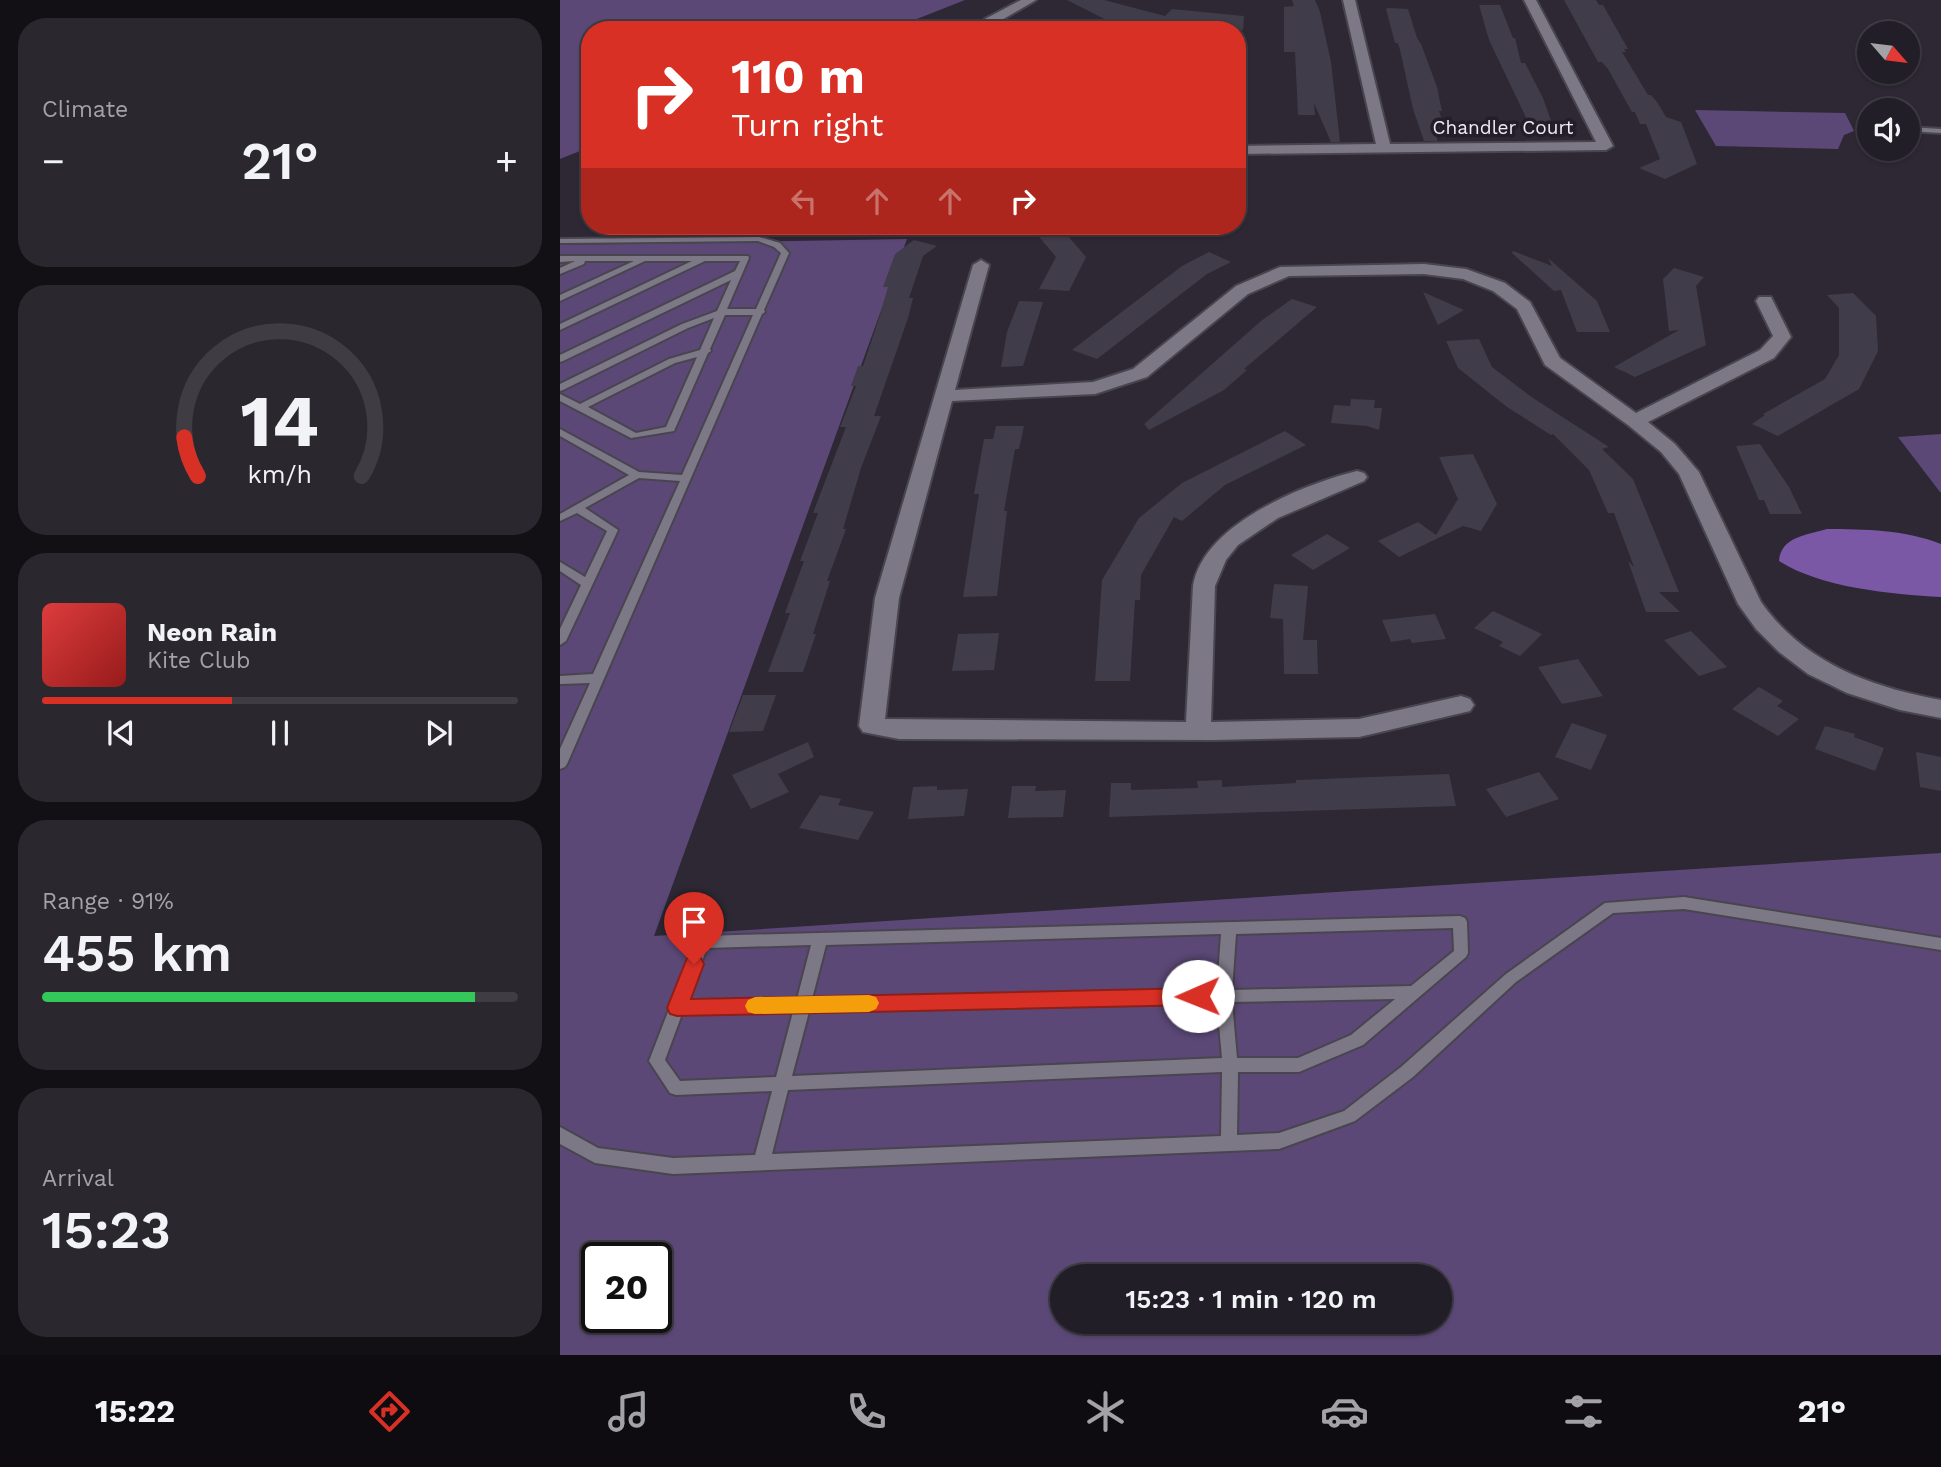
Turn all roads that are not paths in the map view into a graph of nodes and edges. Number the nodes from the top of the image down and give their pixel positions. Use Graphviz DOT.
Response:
graph roads {
  1 [pos="1030,0"];
  2 [pos="1349,0"];
  3 [pos="1530,0"];
  4 [pos="991,21"];
  5 [pos="1920,130"];
  6 [pos="1941,131"];
  7 [pos="1384,148"];
  8 [pos="1246,150"];
  9 [pos="560,241"];
  10 [pos="648,258"];
  11 [pos="704,258"];
  12 [pos="560,259"];
  13 [pos="587,259"];
  14 [pos="981,265"];
  15 [pos="560,271"];
  16 [pos="740,272"];
  17 [pos="560,298"];
  18 [pos="1765,301"];
  19 [pos="723,312"];
  20 [pos="761,312"];
  21 [pos="560,327"];
  22 [pos="706,351"];
  23 [pos="560,359"];
  24 [pos="560,388"];
  25 [pos="944,396"];
  26 [pos="560,397"];
  27 [pos="581,407"];
  28 [pos="1635,421"];
  29 [pos="560,432"];
  30 [pos="637,475"];
  31 [pos="1357,477"];
  32 [pos="687,478"];
  33 [pos="577,509"];
  34 [pos="560,518"];
  35 [pos="560,566"];
  36 [pos="587,583"];
  37 [pos="561,634"];
  38 [pos="598,678"];
  39 [pos="560,680"];
  40 [pos="1461,705"];
  41 [pos="1941,709"];
  42 [pos="1198,731"];
  43 [pos="560,764"];
  44 [pos="1229,928"];
  45 [pos="820,939"];
  46 [pos="1941,944"];
  47 [pos="1415,992"];
  48 [pos="1224,996"];
  49 [pos="801,1005"];
  50 [pos="677,1008"];
  51 [pos="1230,1065"];
  52 [pos="784,1084"];
  53 [pos="560,1135"];
  54 [pos="1229,1143"];
  55 [pos="761,1163"];
  1 -- 4 [label="street"];
  2 -- 7 [label="street"];
  3 -- 7 [label="street, Chandler Court"];
  5 -- 6 [label="lane"];
  7 -- 8 [label="street, Chandler Court"];
  9 -- 20 [label="lane"];
  10 -- 11 [label="lane"];
  10 -- 13 [label="lane"];
  10 -- 17 [label="lane"];
  11 -- 16 [label="lane"];
  11 -- 21 [label="lane"];
  12 -- 13 [label="lane"];
  13 -- 15 [label="lane"];
  14 -- 25 [label="street"];
  16 -- 19 [label="lane"];
  16 -- 23 [label="lane"];
  18 -- 28 [label="street"];
  19 -- 20 [label="lane"];
  19 -- 22 [label="lane"];
  19 -- 24 [label="lane"];
  20 -- 32 [label="lane"];
  22 -- 27 [label="lane"];
  22 -- 27 [label="lane"];
  25 -- 28 [label="street"];
  25 -- 42 [label="street"];
  26 -- 27 [label="lane"];
  28 -- 41 [label="street"];
  29 -- 30 [label="lane"];
  30 -- 32 [label="lane"];
  30 -- 33 [label="lane"];
  31 -- 42 [label="street"];
  32 -- 38 [label="lane"];
  33 -- 34 [label="lane"];
  33 -- 36 [label="lane"];
  35 -- 36 [label="lane"];
  36 -- 37 [label="lane"];
  38 -- 39 [label="lane"];
  38 -- 43 [label="lane"];
  40 -- 42 [label="street"];
  44 -- 45 [label="lane"];
  44 -- 47 [label="lane"];
  44 -- 48 [label="lane"];
  45 -- 49 [label="lane"];
  45 -- 50 [label="lane"];
  46 -- 54 [label="lane"];
  47 -- 48 [label="lane"];
  47 -- 51 [label="lane"];
  48 -- 49 [label="lane"];
  48 -- 51 [label="lane"];
  49 -- 50 [label="lane"];
  49 -- 52 [label="lane"];
  50 -- 52 [label="lane"];
  51 -- 52 [label="lane"];
  51 -- 54 [label="lane"];
  52 -- 55 [label="lane"];
  53 -- 55 [label="lane"];
  54 -- 55 [label="lane"];
}
